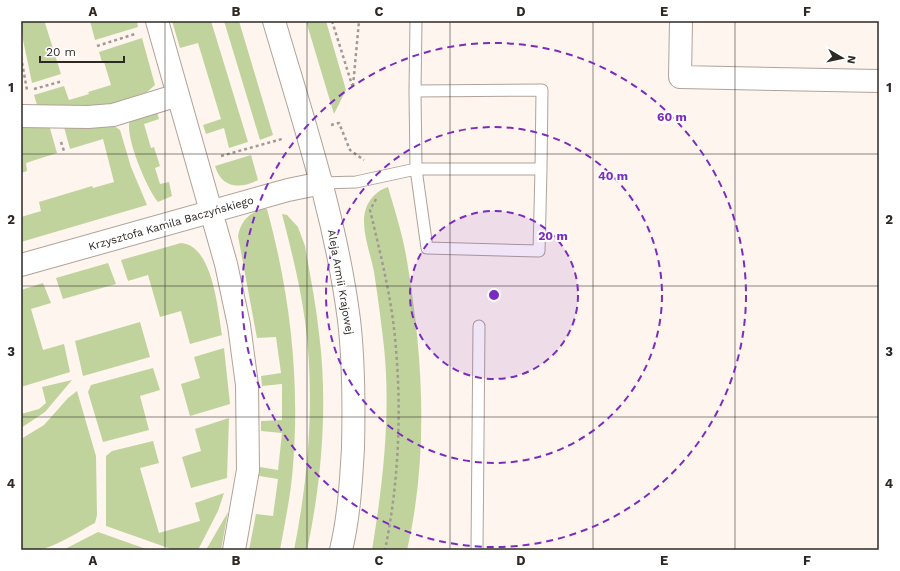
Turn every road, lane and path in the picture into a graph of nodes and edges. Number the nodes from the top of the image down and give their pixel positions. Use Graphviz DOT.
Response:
graph roads {
  1 [pos="274,21"];
  2 [pos="332,21"];
  3 [pos="360,21"];
  4 [pos="416,21"];
  5 [pos="681,21"];
  6 [pos="157,24"];
  7 [pos="97,46"];
  8 [pos="21,57"];
  9 [pos="63,81"];
  10 [pos="879,81"];
  11 [pos="41,87"];
  12 [pos="415,91"];
  13 [pos="178,95"];
  14 [pos="27,116"];
  15 [pos="416,169"];
  16 [pos="541,169"];
  17 [pos="369,178"];
  18 [pos="322,182"];
  19 [pos="212,211"];
  20 [pos="21,265"];
  21 [pos="479,326"];
  22 [pos="234,550"];
  23 [pos="342,550"];
  24 [pos="386,550"];
  25 [pos="478,550"];
  1 -- 18 [label="street, Aleja Armii Krajowej"];
  2 -- 3 [label="path"];
  4 -- 12 [label="lane"];
  5 -- 10 [label="street"];
  6 -- 7 [label="path"];
  6 -- 13 [label="street"];
  8 -- 14 [label="path"];
  9 -- 11 [label="path"];
  12 -- 15 [label="lane"];
  12 -- 16 [label="lane"];
  13 -- 14 [label="street"];
  13 -- 19 [label="street"];
  15 -- 16 [label="lane"];
  15 -- 16 [label="lane"];
  15 -- 17 [label="lane"];
  17 -- 18 [label="lane"];
  17 -- 24 [label="path"];
  18 -- 19 [label="street, Krzysztofa Kamila Baczyńskiego"];
  18 -- 23 [label="street, Aleja Armii Krajowej"];
  19 -- 20 [label="street, Krzysztofa Kamila Baczyńskiego"];
  19 -- 22 [label="street"];
  21 -- 25 [label="lane"];
}
